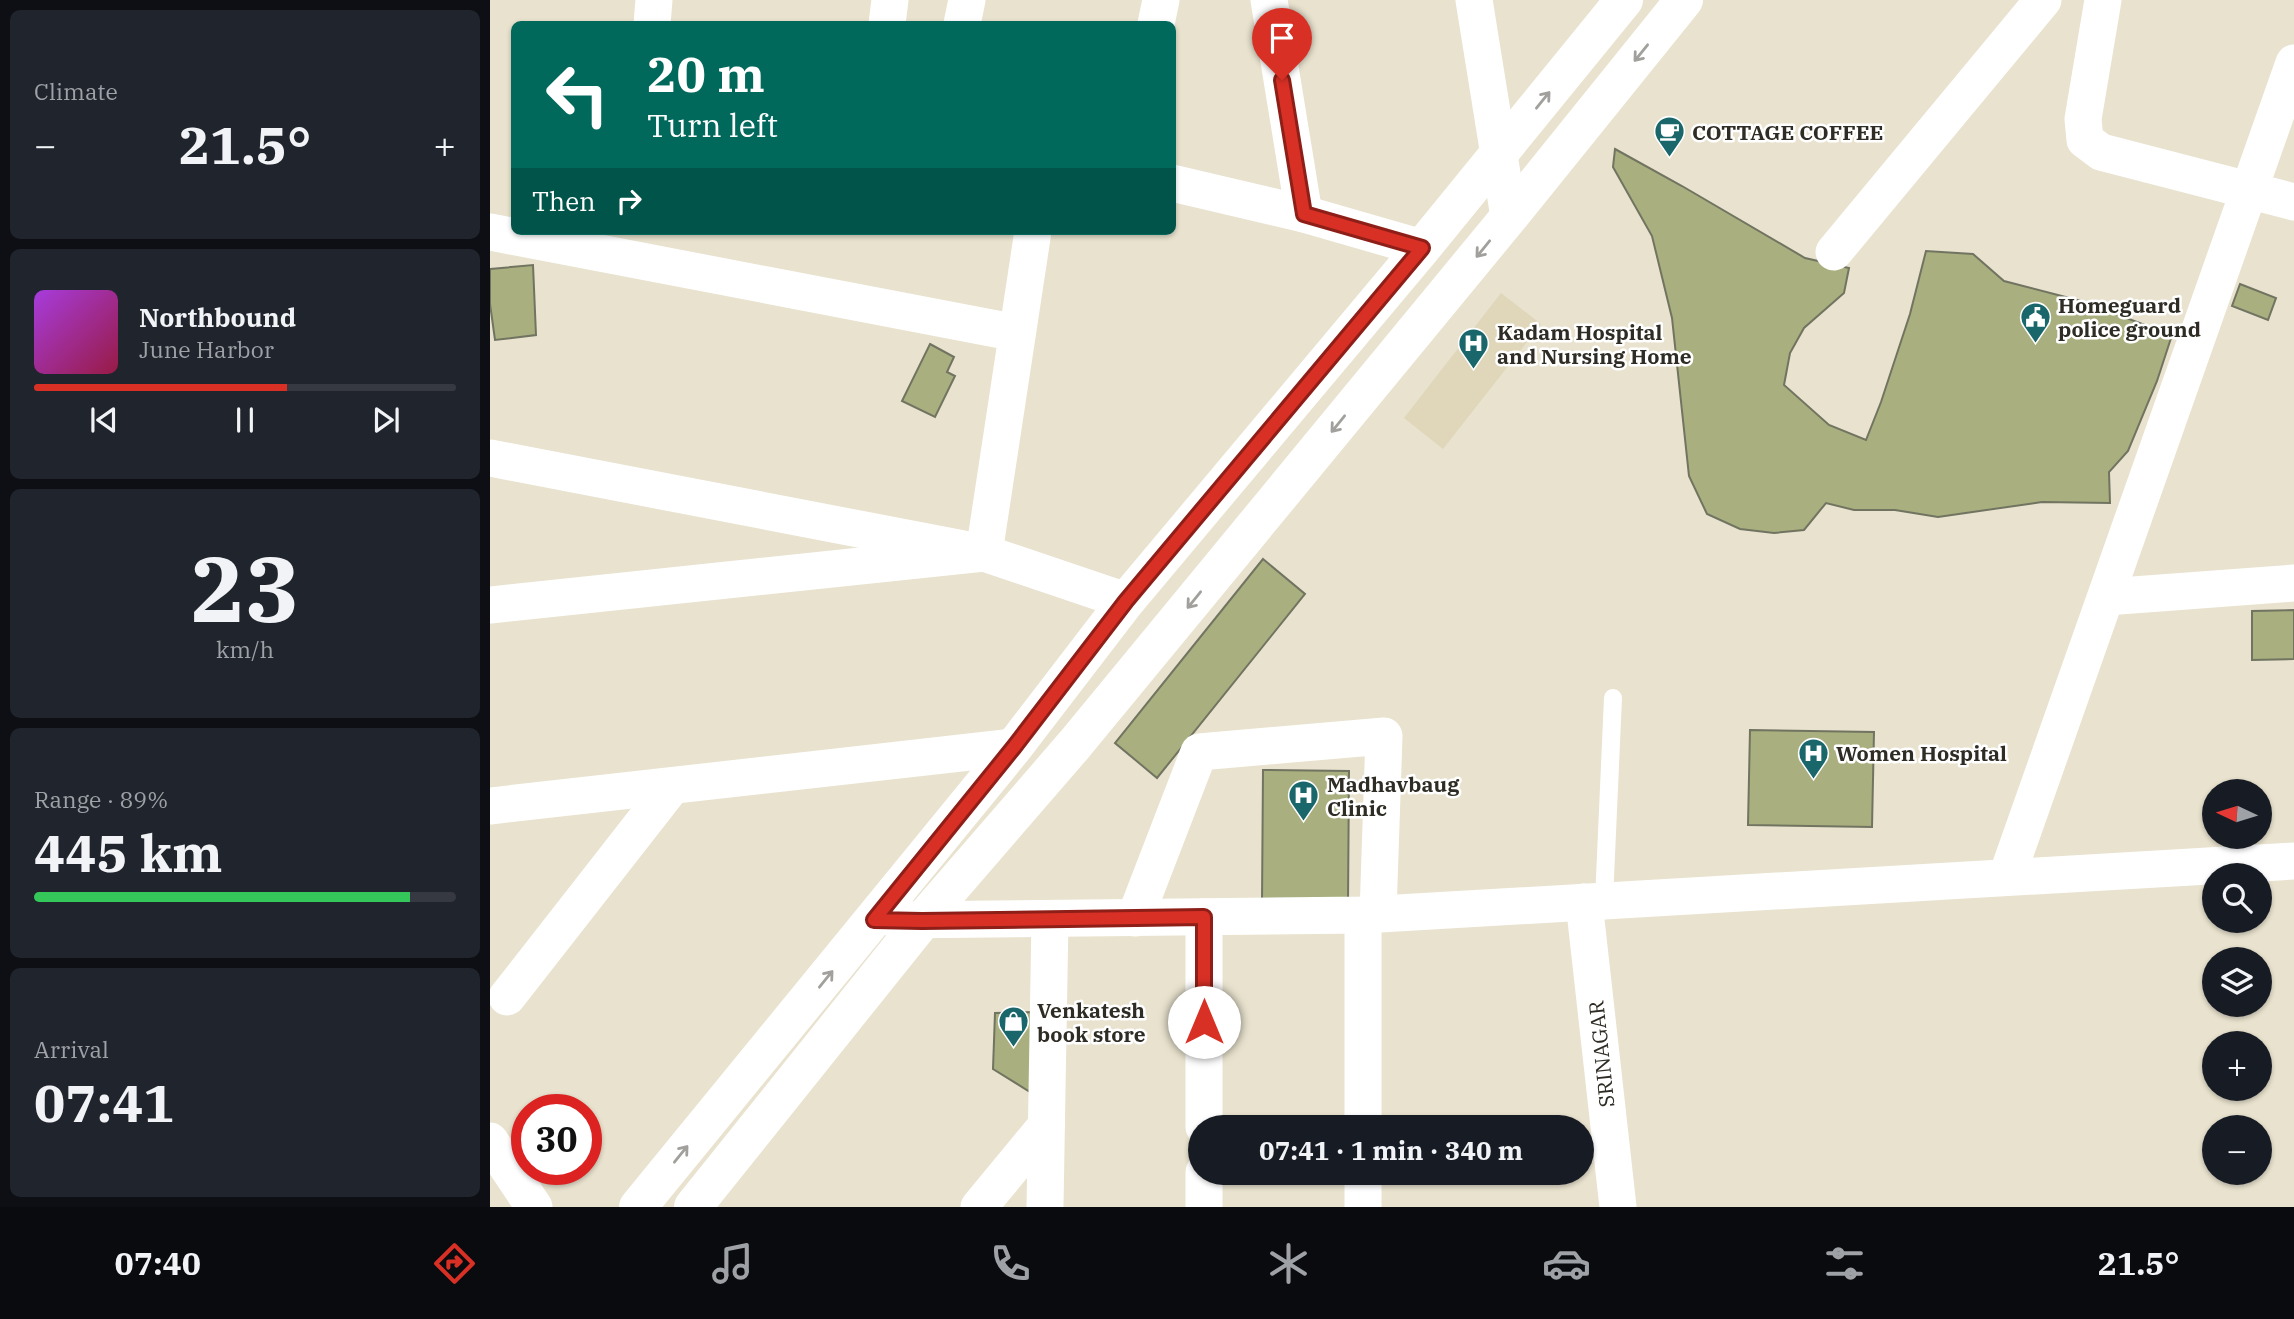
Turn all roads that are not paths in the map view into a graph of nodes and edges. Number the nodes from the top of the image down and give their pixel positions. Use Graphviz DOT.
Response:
graph roads {
  1 [pos="654,0"];
  2 [pos="890,0"];
  3 [pos="967,0"];
  4 [pos="1161,0"];
  5 [pos="1269,0"];
  6 [pos="1474,0"];
  7 [pos="1624,0"];
  8 [pos="1684,0"];
  9 [pos="2043,0"];
  10 [pos="2102,0"];
  11 [pos="652,21"];
  12 [pos="887,21"];
  13 [pos="963,21"];
  14 [pos="1157,21"];
  15 [pos="2294,63"];
  16 [pos="1499,154"];
  17 [pos="1176,184"];
  18 [pos="2250,190"];
  19 [pos="2294,202"];
  20 [pos="1304,214"];
  21 [pos="1509,217"];
  22 [pos="490,232"];
  23 [pos="1032,235"];
  24 [pos="1422,248"];
  25 [pos="1834,252"];
  26 [pos="1017,333"];
  27 [pos="490,458"];
  28 [pos="984,554"];
  29 [pos="2294,583"];
  30 [pos="2106,597"];
  31 [pos="1126,601"];
  32 [pos="490,605"];
  33 [pos="1613,698"];
  34 [pos="1014,747"];
  35 [pos="672,786"];
  36 [pos="490,806"];
  37 [pos="2294,860"];
  38 [pos="2007,876"];
  39 [pos="1594,901"];
  40 [pos="1371,914"];
  41 [pos="1204,917"];
  42 [pos="1135,918"];
  43 [pos="1050,919"];
  44 [pos="874,920"];
  45 [pos="922,921"];
  46 [pos="507,997"];
  47 [pos="1204,1115"];
  48 [pos="1363,1115"];
  49 [pos="1046,1126"];
  50 [pos="490,1141"];
  51 [pos="1204,1185"];
  52 [pos="1363,1185"];
  53 [pos="534,1207"];
  54 [pos="638,1207"];
  55 [pos="693,1207"];
  56 [pos="979,1207"];
  57 [pos="1045,1207"];
  58 [pos="1204,1207"];
  59 [pos="1363,1207"];
  60 [pos="1618,1207"];
  1 -- 11 [label="street"];
  2 -- 12 [label="street"];
  3 -- 13 [label="street"];
  4 -- 14 [label="street"];
  5 -- 20 [label="street"];
  6 -- 16 [label="street"];
  16 -- 7 [label="main road, one-way"];
  8 -- 21 [label="main road, one-way"];
  9 -- 25 [label="street"];
  10 -- 18 [label="street"];
  15 -- 18 [label="street"];
  16 -- 21 [label="street"];
  16 -- 24 [label="main road"];
  17 -- 20 [label="street"];
  18 -- 19 [label="street"];
  18 -- 30 [label="street"];
  20 -- 24 [label="street"];
  21 -- 45 [label="main road, one-way"];
  22 -- 26 [label="street"];
  23 -- 26 [label="street"];
  24 -- 31 [label="main road"];
  26 -- 28 [label="street"];
  27 -- 28 [label="street"];
  28 -- 31 [label="street"];
  28 -- 32 [label="street"];
  29 -- 30 [label="street"];
  30 -- 38 [label="street"];
  31 -- 34 [label="main road"];
  33 -- 39 [label="lane"];
  34 -- 35 [label="street"];
  34 -- 44 [label="main road"];
  35 -- 36 [label="street"];
  35 -- 46 [label="street"];
  37 -- 38 [label="street"];
  38 -- 39 [label="street"];
  39 -- 40 [label="street"];
  39 -- 60 [label="street, SRINAGAR"];
  40 -- 41 [label="street"];
  40 -- 42 [label="street"];
  40 -- 48 [label="street"];
  41 -- 42 [label="street"];
  41 -- 47 [label="street"];
  42 -- 43 [label="street"];
  43 -- 45 [label="street"];
  43 -- 49 [label="street"];
  44 -- 45 [label="street"];
  54 -- 44 [label="main road, one-way"];
  45 -- 55 [label="main road"];
  49 -- 56 [label="street"];
  49 -- 57 [label="street"];
  50 -- 53 [label="street"];
  51 -- 58 [label="street"];
  52 -- 59 [label="street"];
}
